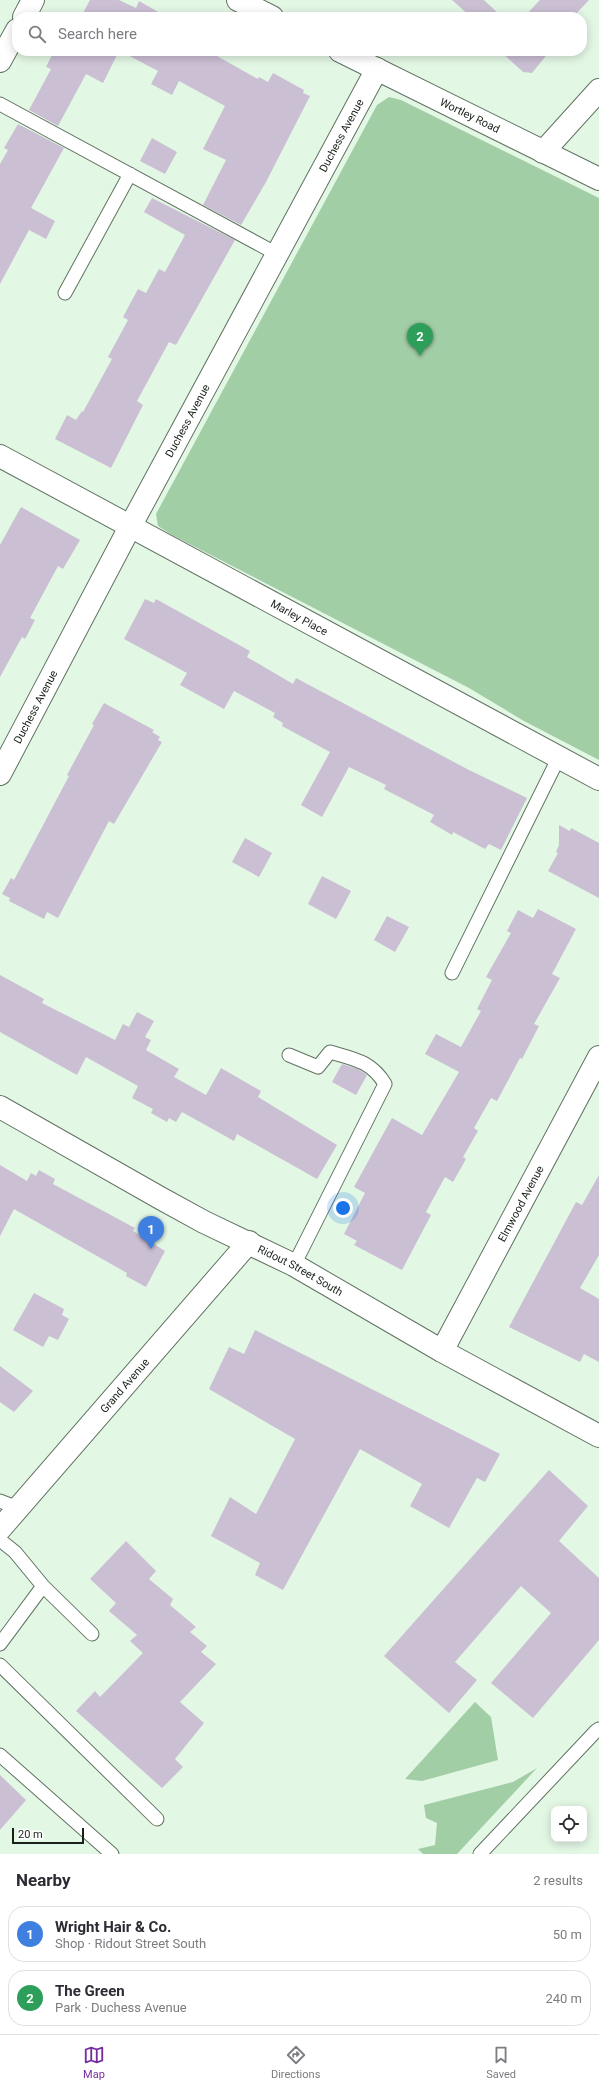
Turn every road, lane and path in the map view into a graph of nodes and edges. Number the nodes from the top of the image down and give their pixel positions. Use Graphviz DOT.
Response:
graph roads {
  1 [pos="33,0"];
  2 [pos="238,0"];
  3 [pos="27,12"];
  4 [pos="262,12"];
  5 [pos="12,39"];
  6 [pos="350,56"];
  7 [pos="0,61"];
  8 [pos="377,69"];
  9 [pos="599,90"];
  10 [pos="0,104"];
  11 [pos="543,152"];
  12 [pos="130,174"];
  13 [pos="599,179"];
  14 [pos="277,254"];
  15 [pos="65,292"];
  16 [pos="0,456"];
  17 [pos="131,525"];
  18 [pos="559,757"];
  19 [pos="0,774"];
  20 [pos="599,779"];
  21 [pos="452,973"];
  22 [pos="289,1055"];
  23 [pos="599,1057"];
  24 [pos="0,1107"];
  25 [pos="248,1242"];
  26 [pos="294,1265"];
  27 [pos="442,1351"];
  28 [pos="599,1436"];
  29 [pos="9,1505"];
  30 [pos="0,1529"];
  31 [pos="0,1540"];
  32 [pos="43,1586"];
  33 [pos="92,1634"];
  34 [pos="0,1644"];
  35 [pos="0,1665"];
  36 [pos="599,1729"];
  37 [pos="0,1755"];
  38 [pos="157,1819"];
  39 [pos="112,1854"];
  40 [pos="480,1854"];
  1 -- 3 [label="street"];
  2 -- 4 [label="street"];
  5 -- 7 [label="street"];
  6 -- 8 [label="street, Wortley Road"];
  8 -- 11 [label="street, Wortley Road"];
  8 -- 14 [label="street, Duchess Avenue"];
  9 -- 11 [label="street"];
  10 -- 12 [label="lane"];
  11 -- 13 [label="street, Wortley Road"];
  12 -- 14 [label="lane"];
  12 -- 15 [label="lane"];
  14 -- 17 [label="street, Duchess Avenue"];
  16 -- 17 [label="street, Marley Place"];
  17 -- 18 [label="street, Marley Place"];
  17 -- 19 [label="street, Duchess Avenue"];
  18 -- 20 [label="street, Marley Place"];
  18 -- 21 [label="lane"];
  22 -- 26 [label="lane"];
  23 -- 27 [label="street, Elmwood Avenue"];
  24 -- 25 [label="street, Ridout Street South"];
  25 -- 26 [label="street, Ridout Street South"];
  25 -- 29 [label="street, Grand Avenue"];
  26 -- 27 [label="street, Ridout Street South"];
  27 -- 28 [label="street, Ridout Street South"];
  29 -- 30 [label="street, Grand Avenue"];
  31 -- 32 [label="lane"];
  32 -- 33 [label="lane"];
  32 -- 34 [label="lane"];
  35 -- 38 [label="lane"];
  36 -- 40 [label="lane"];
  37 -- 39 [label="lane"];
}
